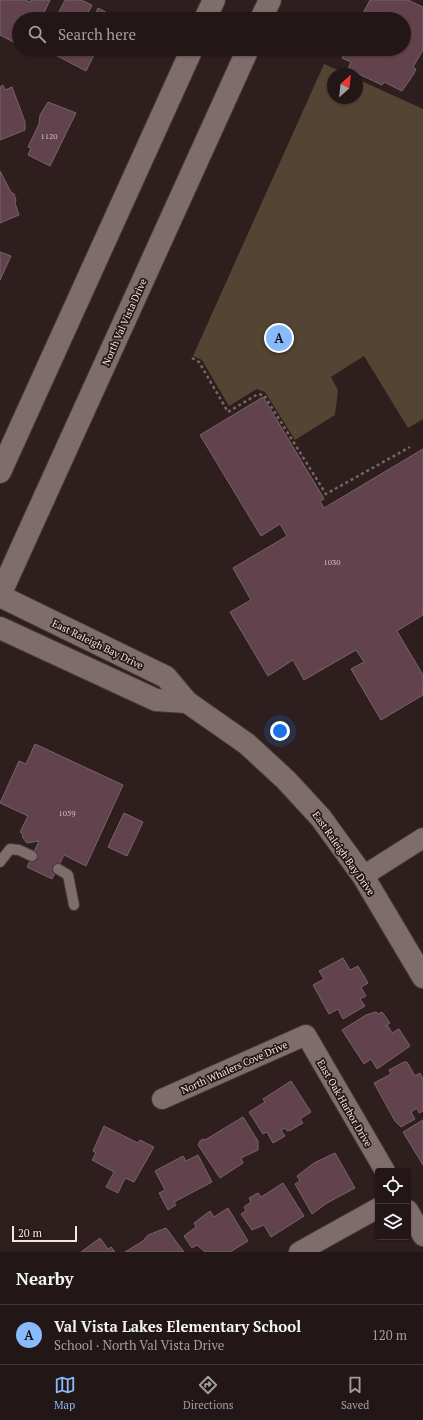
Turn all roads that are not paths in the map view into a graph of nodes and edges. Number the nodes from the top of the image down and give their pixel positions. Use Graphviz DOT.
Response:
graph roads {
  1 [pos="214,0"];
  2 [pos="270,0"];
  3 [pos="208,12"];
  4 [pos="265,12"];
  5 [pos="189,56"];
  6 [pos="245,56"];
  7 [pos="0,472"];
  8 [pos="0,596"];
  9 [pos="0,628"];
  10 [pos="187,702"];
  11 [pos="423,838"];
  12 [pos="32,856"];
  13 [pos="0,862"];
  14 [pos="58,869"];
  15 [pos="363,876"];
  16 [pos="74,905"];
  17 [pos="423,977"];
  18 [pos="306,1035"];
  19 [pos="162,1099"];
  20 [pos="383,1168"];
  21 [pos="375,1210"];
  22 [pos="411,1215"];
  23 [pos="423,1236"];
  24 [pos="299,1252"];
  1 -- 3 [label="main road"];
  2 -- 4 [label="main road"];
  5 -- 7 [label="main road"];
  6 -- 8 [label="main road, North Val Vista Drive"];
  8 -- 10 [label="main road, East Raleigh Bay Drive"];
  9 -- 10 [label="main road"];
  10 -- 15 [label="main road, East Raleigh Bay Drive"];
  11 -- 15 [label="street"];
  12 -- 13 [label="lane"];
  14 -- 16 [label="lane"];
  15 -- 17 [label="main road, East Raleigh Bay Drive"];
  18 -- 19 [label="street, North Whalers Cove Drive"];
  18 -- 20 [label="street, East Oak Harbor Drive"];
  21 -- 24 [label="street"];
  22 -- 23 [label="street"];
}
